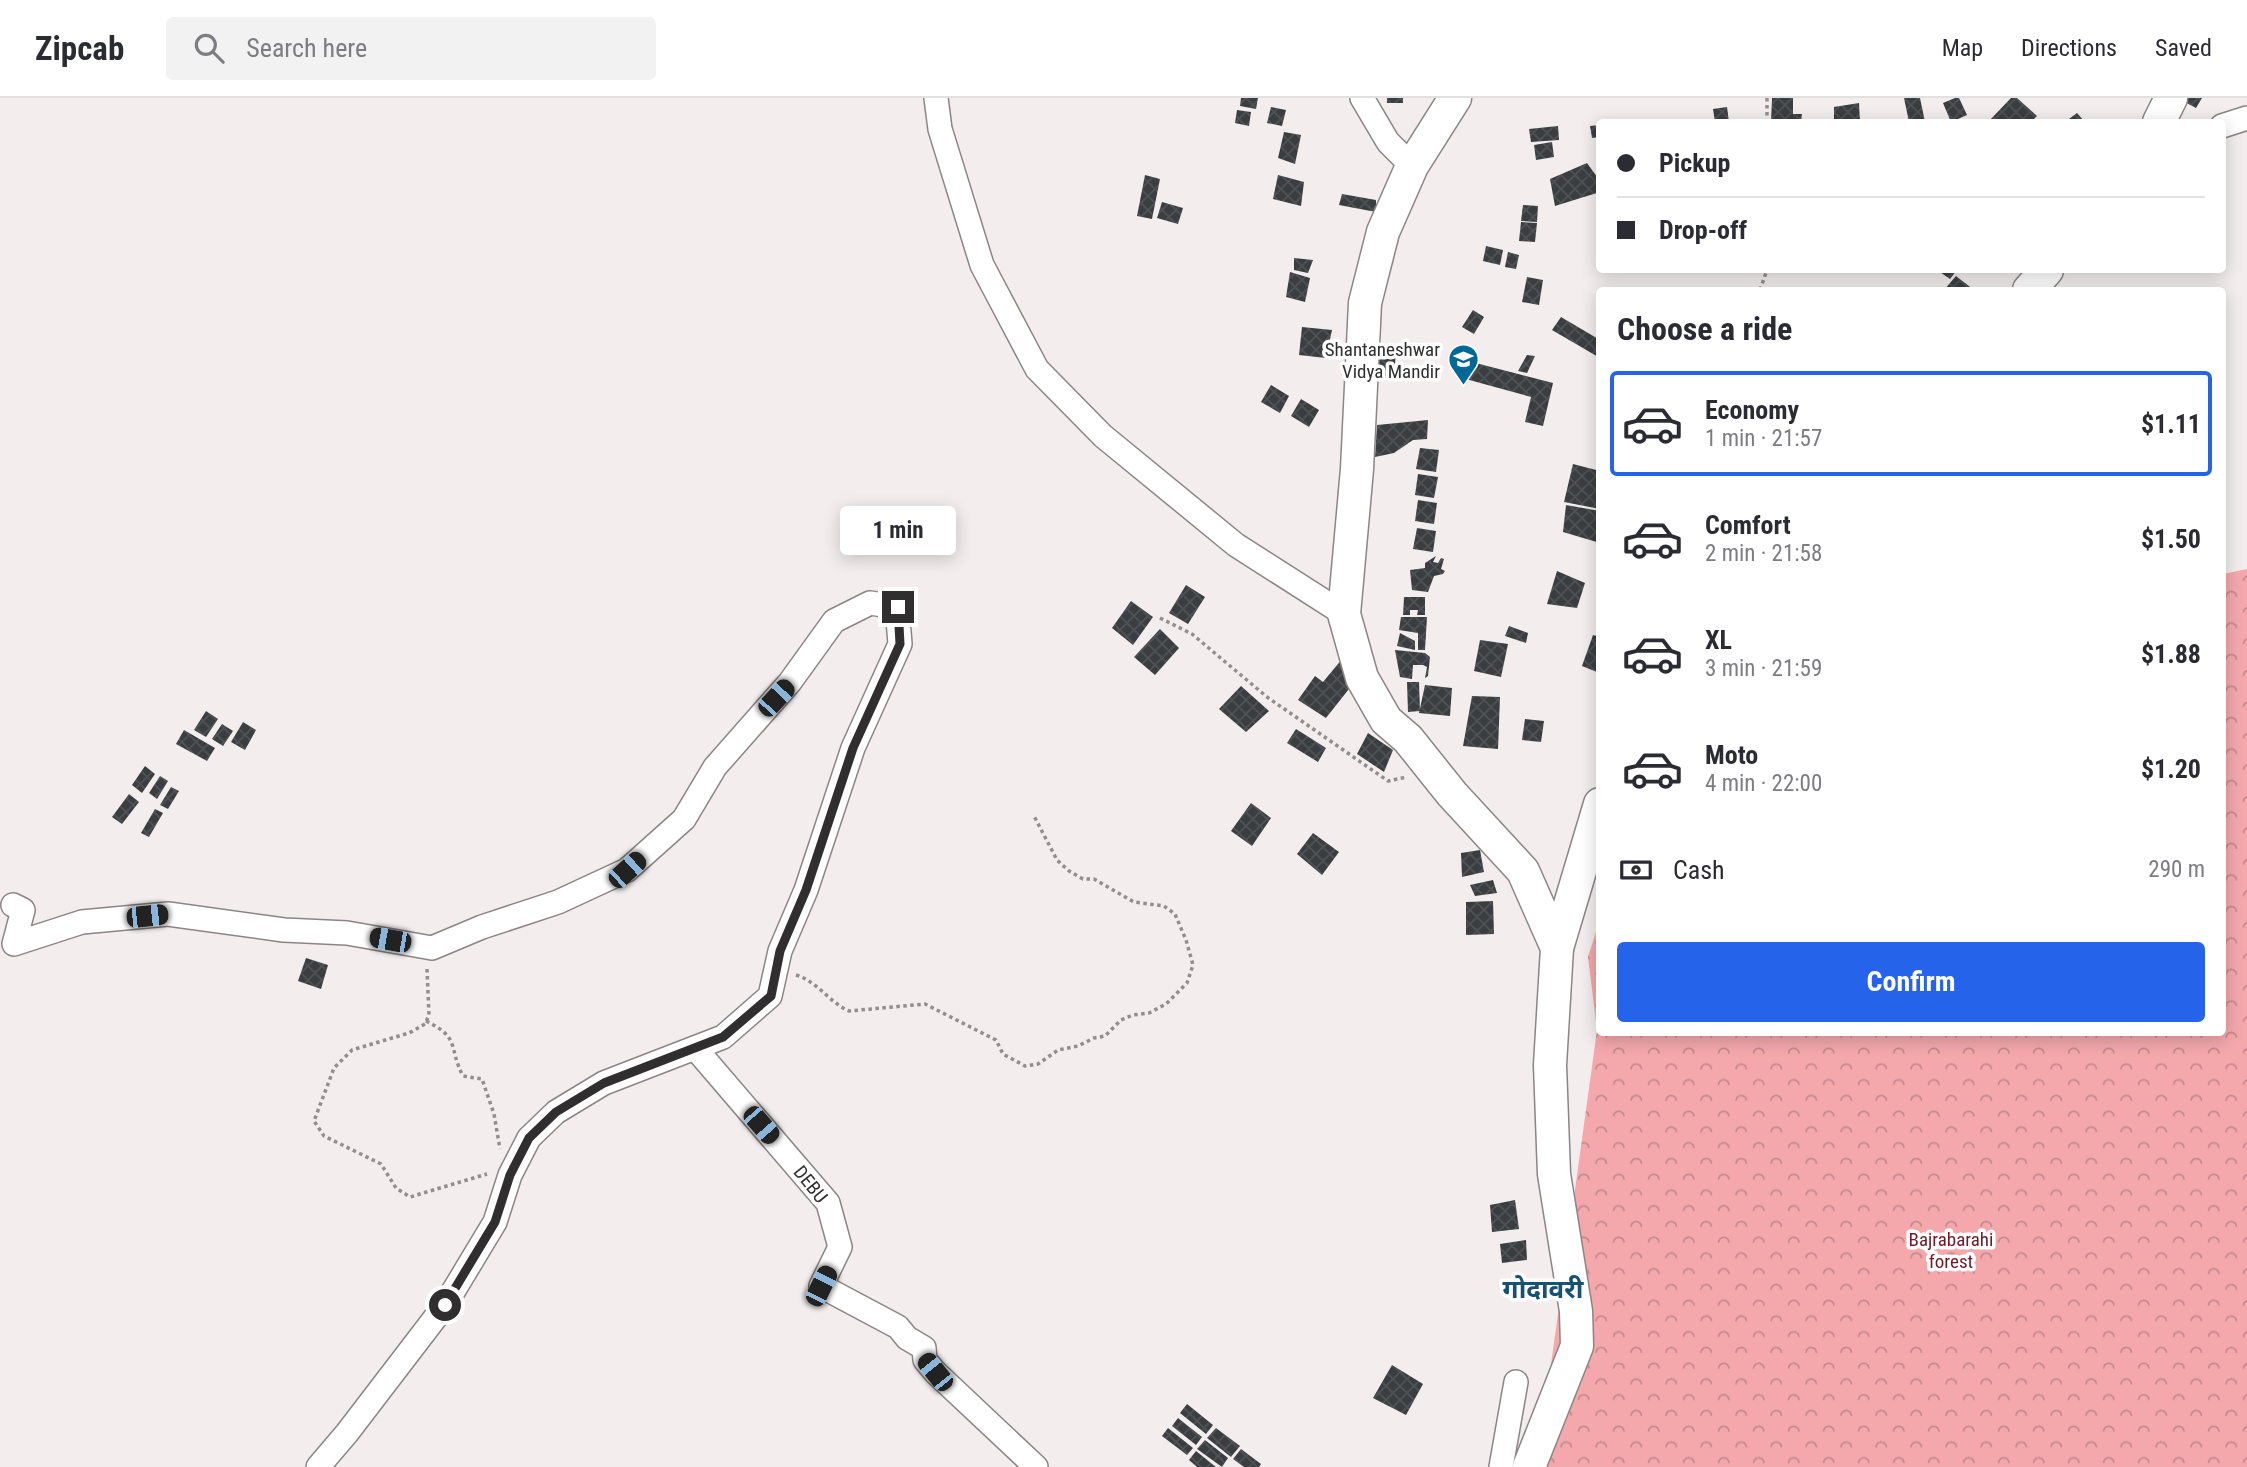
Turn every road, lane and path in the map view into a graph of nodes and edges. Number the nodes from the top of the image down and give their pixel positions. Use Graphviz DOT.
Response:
graph roads {
  1 [pos="936,98"];
  2 [pos="1362,98"];
  3 [pos="1455,98"];
  4 [pos="1767,98"];
  5 [pos="2171,98"];
  6 [pos="2247,118"];
  7 [pos="1767,119"];
  8 [pos="2161,119"];
  9 [pos="2226,125"];
  10 [pos="1412,166"];
  11 [pos="2045,273"];
  12 [pos="2032,287"];
  13 [pos="1344,614"];
  14 [pos="1160,618"];
  15 [pos="1448,790"];
  16 [pos="1034,816"];
  17 [pos="1596,817"];
  18 [pos="13,905"];
  19 [pos="432,948"];
  20 [pos="1557,948"];
  21 [pos="771,996"];
  22 [pos="426,1020"];
  23 [pos="695,1048"];
  24 [pos="508,1175"];
  25 [pos="1516,1382"];
  26 [pos="318,1467"];
  27 [pos="1036,1467"];
  28 [pos="1501,1467"];
  29 [pos="1529,1467"];
  1 -- 13 [label="street"];
  2 -- 10 [label="street"];
  3 -- 10 [label="street"];
  4 -- 7 [label="path"];
  5 -- 8 [label="street"];
  6 -- 9 [label="street"];
  10 -- 13 [label="street"];
  11 -- 12 [label="street"];
  13 -- 15 [label="street"];
  14 -- 15 [label="path"];
  15 -- 20 [label="street"];
  16 -- 21 [label="path"];
  17 -- 20 [label="street"];
  18 -- 19 [label="street"];
  19 -- 21 [label="street"];
  19 -- 22 [label="path"];
  20 -- 29 [label="street"];
  21 -- 23 [label="street"];
  22 -- 24 [label="path"];
  22 -- 24 [label="path"];
  23 -- 24 [label="street"];
  23 -- 27 [label="street, DEBU"];
  24 -- 26 [label="street"];
  25 -- 28 [label="street"];
}
